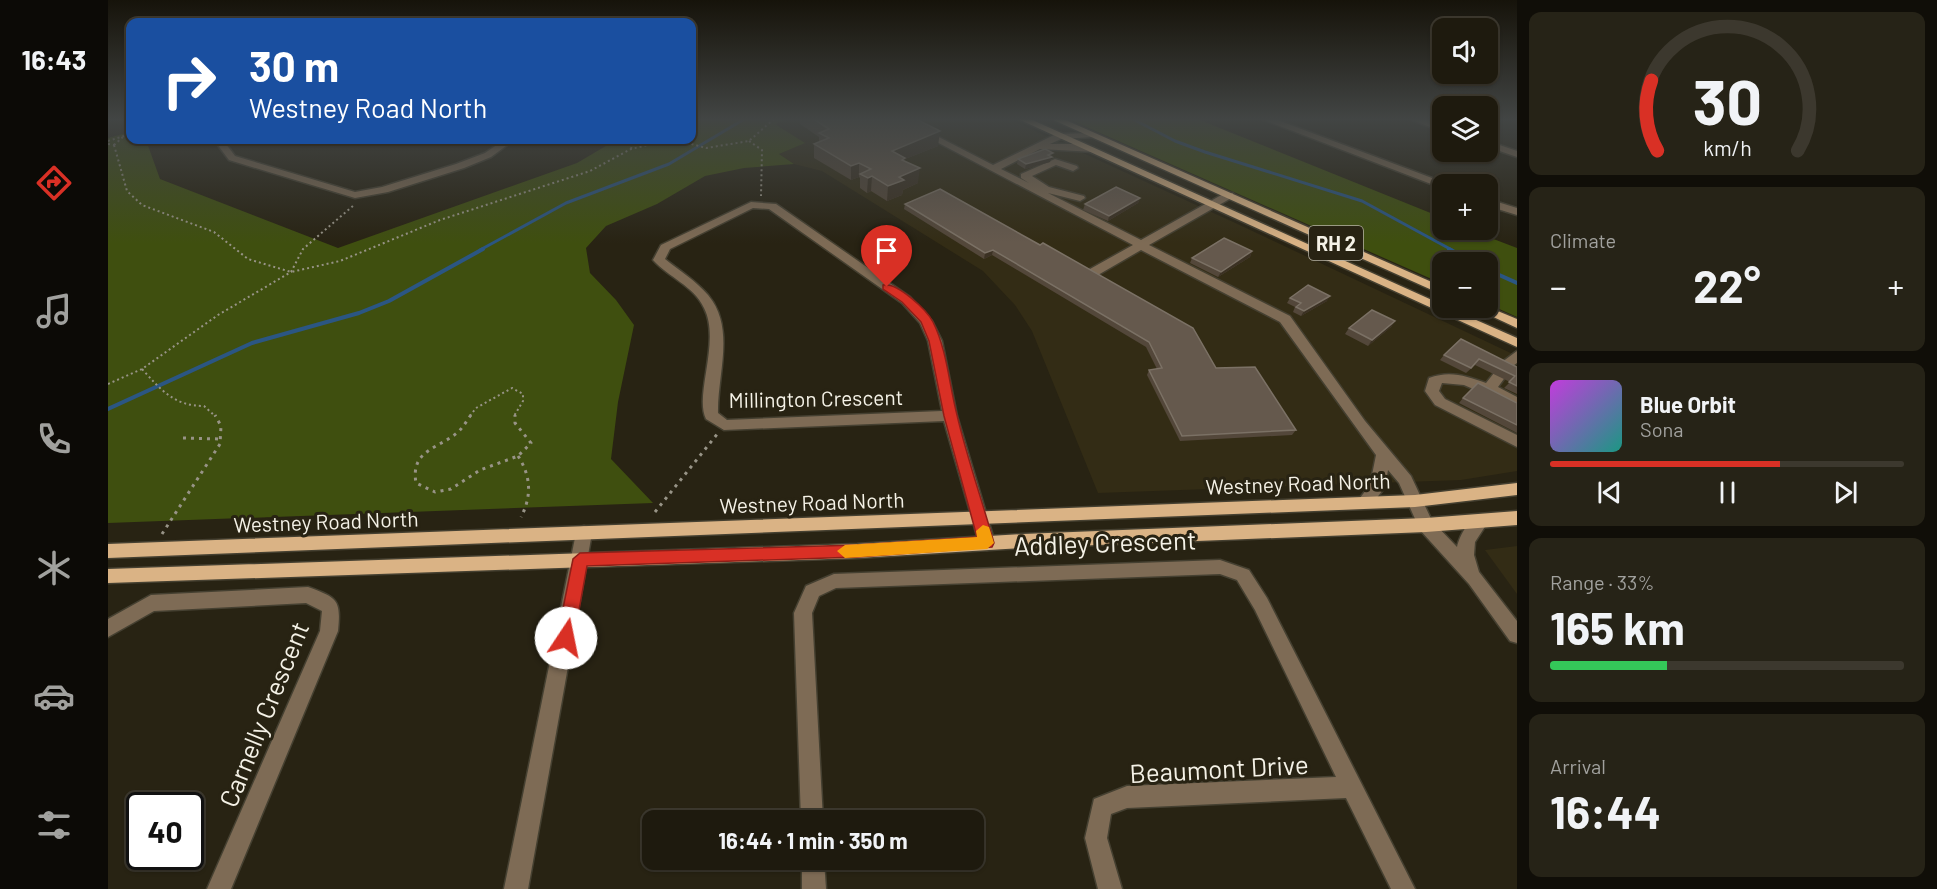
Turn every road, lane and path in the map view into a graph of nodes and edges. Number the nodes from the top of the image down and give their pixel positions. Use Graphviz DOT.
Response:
graph roads {
  1 [pos="118,159"];
  2 [pos="237,159"];
  3 [pos="475,159"];
  4 [pos="611,159"];
  5 [pos="762,159"];
  6 [pos="975,159"];
  7 [pos="1013,159"];
  8 [pos="1112,159"];
  9 [pos="1147,159"];
  10 [pos="1374,159"];
  11 [pos="1073,168"];
  12 [pos="993,169"];
  13 [pos="1432,181"];
  14 [pos="373,193"];
  15 [pos="1229,195"];
  16 [pos="1080,198"];
  17 [pos="761,204"];
  18 [pos="1212,205"];
  19 [pos="1498,206"];
  20 [pos="1517,213"];
  21 [pos="1141,245"];
  22 [pos="291,272"];
  23 [pos="1094,272"];
  24 [pos="1432,286"];
  25 [pos="1498,316"];
  26 [pos="1517,324"];
  27 [pos="1517,343"];
  28 [pos="1509,366"];
  29 [pos="142,369"];
  30 [pos="108,384"];
  31 [pos="1490,389"];
  32 [pos="1517,403"];
  33 [pos="950,416"];
  34 [pos="724,425"];
  35 [pos="183,438"];
  36 [pos="221,439"];
  37 [pos="1517,442"];
  38 [pos="1384,452"];
  39 [pos="518,456"];
  40 [pos="1517,489"];
  41 [pos="1415,501"];
  42 [pos="1364,502"];
  43 [pos="655,512"];
  44 [pos="1127,512"];
  45 [pos="521,517"];
  46 [pos="980,518"];
  47 [pos="1517,518"];
  48 [pos="1480,522"];
  49 [pos="1426,525"];
  50 [pos="584,533"];
  51 [pos="1137,536"];
  52 [pos="987,543"];
  53 [pos="152,550"];
  54 [pos="108,552"];
  55 [pos="580,559"];
  56 [pos="108,576"];
  57 [pos="1475,579"];
  58 [pos="108,629"];
  59 [pos="1517,635"];
  60 [pos="1352,788"];
  61 [pos="812,810"];
  62 [pos="813,870"];
  63 [pos="219,889"];
  64 [pos="516,889"];
  65 [pos="814,889"];
  66 [pos="1110,889"];
  67 [pos="1403,889"];
  1 -- 22 [label="path"];
  2 -- 14 [label="street"];
  3 -- 14 [label="street"];
  4 -- 22 [label="path"];
  5 -- 17 [label="path"];
  6 -- 12 [label="street"];
  7 -- 12 [label="street"];
  8 -- 18 [label="main road, RH 2"];
  9 -- 15 [label="main road, RH 2"];
  10 -- 13 [label="street"];
  11 -- 16 [label="street"];
  12 -- 21 [label="street"];
  14 -- 22 [label="path"];
  15 -- 18 [label="street"];
  15 -- 24 [label="main road, RH 2"];
  17 -- 33 [label="street"];
  17 -- 34 [label="street, Millington Crescent"];
  18 -- 21 [label="street"];
  18 -- 27 [label="main road, RH 2"];
  19 -- 20 [label="street"];
  21 -- 23 [label="street"];
  21 -- 38 [label="street"];
  22 -- 29 [label="path"];
  25 -- 26 [label="main road"];
  28 -- 31 [label="street"];
  29 -- 30 [label="path"];
  29 -- 36 [label="path"];
  31 -- 32 [label="street"];
  31 -- 37 [label="street"];
  33 -- 34 [label="street, Millington Crescent"];
  33 -- 46 [label="street"];
  34 -- 43 [label="path"];
  35 -- 36 [label="path"];
  36 -- 53 [label="path"];
  38 -- 41 [label="street"];
  38 -- 42 [label="street"];
  39 -- 39 [label="path"];
  39 -- 45 [label="path"];
  40 -- 41 [label="main road, Westney Road North"];
  41 -- 42 [label="main road, Westney Road North"];
  41 -- 49 [label="street"];
  42 -- 44 [label="main road, Westney Road North"];
  44 -- 46 [label="main road, Westney Road North"];
  44 -- 51 [label="main road"];
  46 -- 50 [label="main road, Westney Road North"];
  46 -- 52 [label="street"];
  47 -- 48 [label="main road"];
  48 -- 49 [label="main road"];
  48 -- 57 [label="street"];
  49 -- 51 [label="main road"];
  49 -- 57 [label="street"];
  50 -- 53 [label="main road, Westney Road North"];
  50 -- 55 [label="street"];
  51 -- 52 [label="main road"];
  52 -- 55 [label="main road"];
  53 -- 54 [label="main road, Westney Road North"];
  55 -- 56 [label="main road"];
  55 -- 64 [label="street"];
  57 -- 59 [label="street"];
  58 -- 63 [label="street, Carnelly Crescent"];
  60 -- 61 [label="street, Addley Crescent"];
  60 -- 66 [label="street, Beaumont Drive"];
  60 -- 67 [label="street, Addley Crescent"];
  62 -- 65 [label="street"];
}
